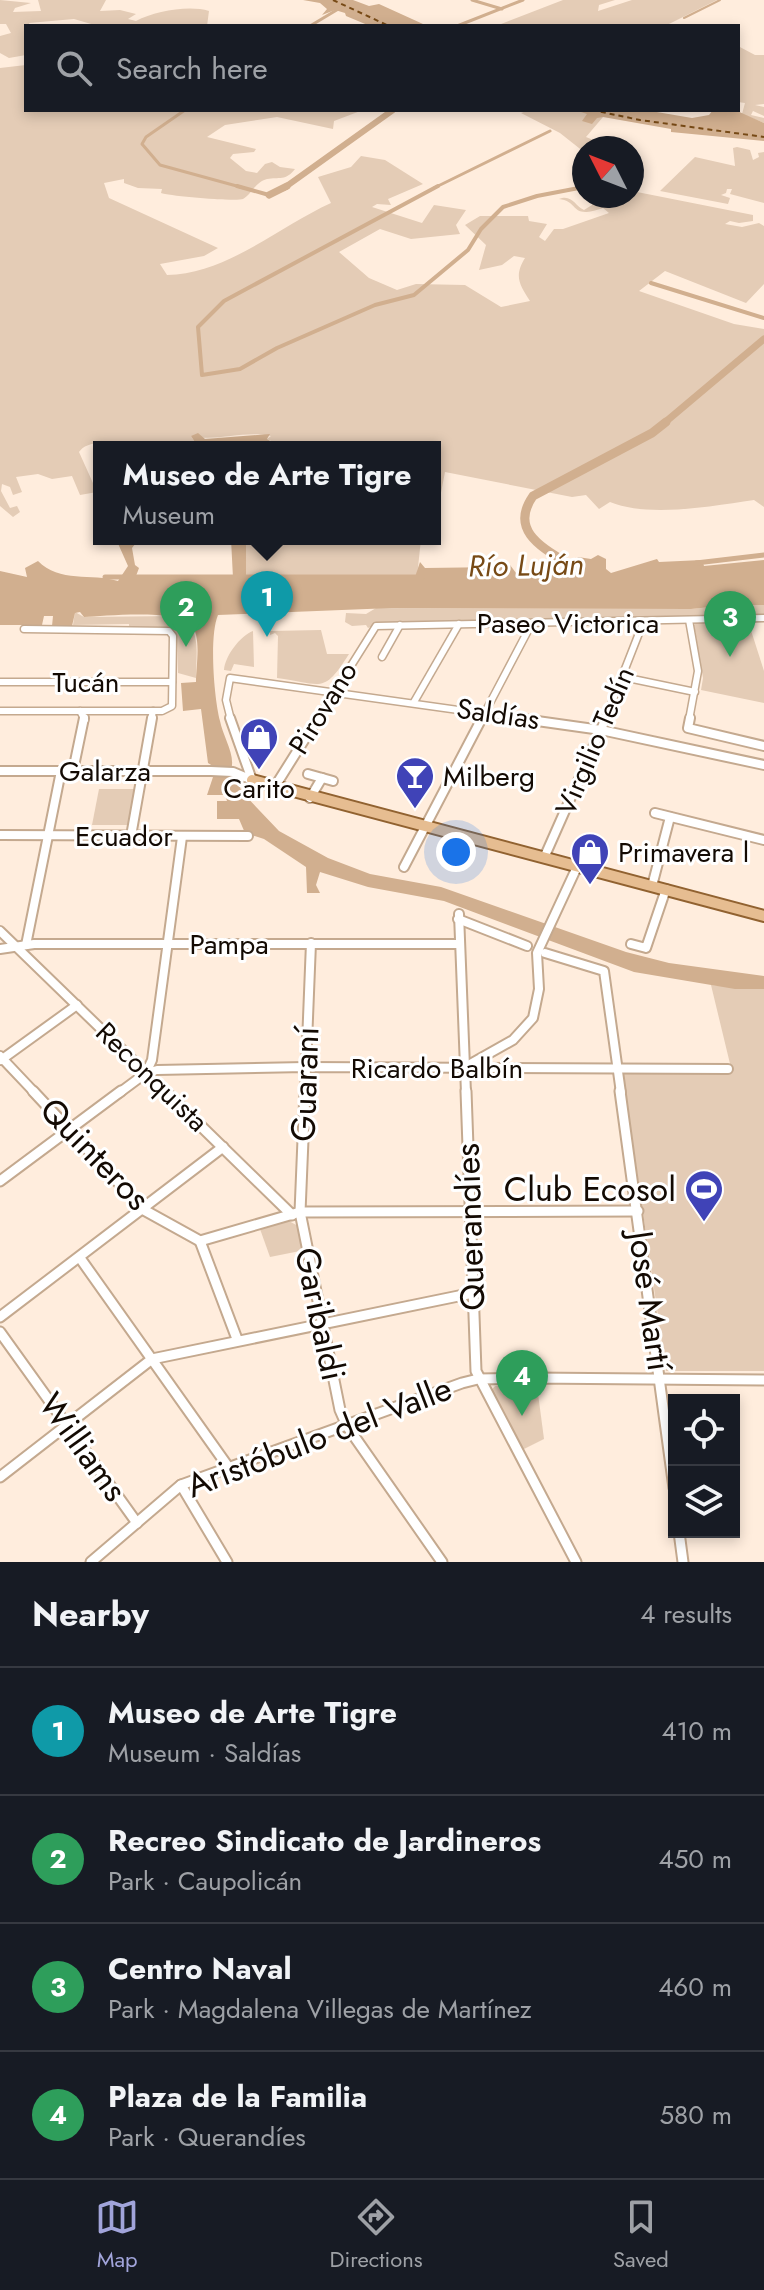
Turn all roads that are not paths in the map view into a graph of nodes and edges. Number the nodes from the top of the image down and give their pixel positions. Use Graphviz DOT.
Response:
graph roads {
  1 [pos="764,618"];
  2 [pos="689,620"];
  3 [pos="532,623"];
  4 [pos="643,623"];
  5 [pos="459,624"];
  6 [pos="400,625"];
  7 [pos="373,628"];
  8 [pos="24,629"];
  9 [pos="382,657"];
  10 [pos="623,677"];
  11 [pos="0,682"];
  12 [pos="172,682"];
  13 [pos="332,691"];
  14 [pos="695,692"];
  15 [pos="414,702"];
  16 [pos="0,711"];
  17 [pos="80,711"];
  18 [pos="153,711"];
  19 [pos="487,712"];
  20 [pos="601,730"];
  21 [pos="764,746"];
  22 [pos="245,759"];
  23 [pos="764,765"];
  24 [pos="0,771"];
  25 [pos="61,771"];
  26 [pos="73,771"];
  27 [pos="143,771"];
  28 [pos="233,772"];
  29 [pos="308,774"];
  30 [pos="322,778"];
  31 [pos="252,780"];
  32 [pos="333,781"];
  33 [pos="274,788"];
  34 [pos="310,798"];
  35 [pos="655,813"];
  36 [pos="670,817"];
  37 [pos="427,828"];
  38 [pos="0,835"];
  39 [pos="48,836"];
  40 [pos="131,836"];
  41 [pos="248,836"];
  42 [pos="182,837"];
  43 [pos="764,840"];
  44 [pos="544,858"];
  45 [pos="404,867"];
  46 [pos="577,867"];
  47 [pos="652,886"];
  48 [pos="666,889"];
  49 [pos="764,916"];
  50 [pos="0,931"];
  51 [pos="311,943"];
  52 [pos="170,944"];
  53 [pos="458,944"];
  54 [pos="631,944"];
  55 [pos="26,945"];
  56 [pos="527,946"];
  57 [pos="16,947"];
  58 [pos="0,949"];
  59 [pos="542,951"];
  60 [pos="77,1005"];
  61 [pos="1,1059"];
  62 [pos="305,1067"];
  63 [pos="463,1068"];
  64 [pos="619,1068"];
  65 [pos="728,1069"];
  66 [pos="146,1073"];
  67 [pos="71,1131"];
  68 [pos="223,1147"];
  69 [pos="0,1181"];
  70 [pos="144,1210"];
  71 [pos="638,1211"];
  72 [pos="295,1213"];
  73 [pos="470,1213"];
  74 [pos="301,1225"];
  75 [pos="200,1241"];
  76 [pos="80,1258"];
  77 [pos="473,1293"];
  78 [pos="0,1317"];
  79 [pos="321,1322"];
  80 [pos="0,1332"];
  81 [pos="237,1339"];
  82 [pos="152,1359"];
  83 [pos="478,1379"];
  84 [pos="764,1380"];
  85 [pos="661,1381"];
  86 [pos="66,1424"];
  87 [pos="347,1426"];
  88 [pos="671,1466"];
  89 [pos="229,1468"];
  90 [pos="0,1477"];
  91 [pos="181,1485"];
  92 [pos="137,1523"];
  93 [pos="680,1538"];
  94 [pos="91,1562"];
  95 [pos="227,1562"];
  96 [pos="442,1562"];
  97 [pos="576,1562"];
  98 [pos="683,1562"];
  1 -- 2 [label="street, Paseo Victorica"];
  2 -- 4 [label="street, Paseo Victorica"];
  2 -- 14 [label="street"];
  3 -- 4 [label="street, Paseo Victorica"];
  3 -- 5 [label="street, Paseo Victorica"];
  3 -- 19 [label="street"];
  4 -- 10 [label="street, Virgilio Tedín"];
  5 -- 6 [label="street, Paseo Victorica"];
  5 -- 15 [label="street"];
  6 -- 7 [label="street, Paseo Victorica"];
  6 -- 9 [label="street"];
  7 -- 13 [label="street, Pirovano"];
  8 -- 12 [label="street"];
  10 -- 14 [label="street"];
  10 -- 20 [label="street, Virgilio Tedín"];
  11 -- 12 [label="street, Tucán"];
  12 -- 18 [label="street"];
  13 -- 15 [label="street, Saldías"];
  13 -- 22 [label="street, Saldías"];
  13 -- 33 [label="street, Pirovano"];
  14 -- 21 [label="street"];
  15 -- 19 [label="street, Saldías"];
  16 -- 17 [label="street"];
  17 -- 18 [label="street"];
  17 -- 26 [label="street"];
  18 -- 27 [label="street"];
  19 -- 20 [label="street, Saldías"];
  19 -- 37 [label="street"];
  20 -- 23 [label="street, Saldías"];
  20 -- 44 [label="street, Virgilio Tedín"];
  22 -- 28 [label="street"];
  22 -- 31 [label="street"];
  24 -- 25 [label="street, Galarza"];
  25 -- 26 [label="street, Galarza"];
  25 -- 39 [label="street"];
  26 -- 27 [label="street, Galarza"];
  27 -- 28 [label="street, Galarza"];
  27 -- 40 [label="street"];
  28 -- 31 [label="street"];
  29 -- 30 [label="street"];
  30 -- 32 [label="street"];
  30 -- 34 [label="street"];
  31 -- 33 [label="main road"];
  33 -- 34 [label="main road"];
  34 -- 37 [label="main road"];
  35 -- 36 [label="street"];
  36 -- 43 [label="street"];
  36 -- 47 [label="street"];
  37 -- 44 [label="main road"];
  37 -- 45 [label="street"];
  38 -- 39 [label="street, Ecuador"];
  39 -- 40 [label="street, Ecuador"];
  39 -- 55 [label="street"];
  40 -- 42 [label="street, Ecuador"];
  41 -- 42 [label="street, Ecuador"];
  42 -- 52 [label="street"];
  44 -- 46 [label="main road"];
  46 -- 47 [label="main road"];
  46 -- 59 [label="street"];
  47 -- 48 [label="main road"];
  48 -- 49 [label="main road"];
  48 -- 54 [label="street"];
  50 -- 57 [label="street, Reconquista"];
  51 -- 52 [label="street, Pampa"];
  51 -- 53 [label="street, Pampa"];
  51 -- 62 [label="street, Guaraní"];
  52 -- 55 [label="street, Pampa"];
  52 -- 66 [label="street"];
  53 -- 56 [label="street, Querandíes"];
  53 -- 63 [label="street, Querandíes"];
  55 -- 57 [label="street, Pampa"];
  57 -- 58 [label="street, Pampa"];
  57 -- 60 [label="street, Reconquista"];
  59 -- 63 [label="street"];
  59 -- 64 [label="street, José Martí"];
  60 -- 61 [label="street"];
  60 -- 66 [label="street, Reconquista"];
  61 -- 67 [label="street, Quinteros"];
  62 -- 63 [label="street, Ricardo Balbín"];
  62 -- 66 [label="street, Ricardo Balbín"];
  62 -- 72 [label="street, Guaraní"];
  63 -- 64 [label="street, Ricardo Balbín"];
  63 -- 73 [label="street, Querandíes"];
  64 -- 65 [label="street, Ricardo Balbín"];
  64 -- 71 [label="street, José Martí"];
  66 -- 67 [label="street"];
  66 -- 68 [label="street, Reconquista"];
  67 -- 69 [label="street"];
  67 -- 70 [label="street, Quinteros"];
  68 -- 70 [label="street"];
  68 -- 72 [label="street, Reconquista"];
  70 -- 75 [label="street, Quinteros"];
  70 -- 76 [label="street"];
  71 -- 73 [label="street"];
  71 -- 85 [label="street, José Martí"];
  72 -- 73 [label="street"];
  72 -- 74 [label="street, Reconquista"];
  72 -- 75 [label="street"];
  73 -- 77 [label="street, Querandíes"];
  74 -- 79 [label="street, Garibaldi"];
  75 -- 81 [label="street"];
  76 -- 78 [label="street"];
  76 -- 82 [label="street"];
  77 -- 79 [label="street"];
  77 -- 83 [label="street, Querandíes"];
  79 -- 81 [label="street"];
  79 -- 87 [label="street, Garibaldi"];
  80 -- 86 [label="street, Williams"];
  81 -- 82 [label="street"];
  82 -- 86 [label="street"];
  82 -- 89 [label="street"];
  83 -- 85 [label="street, Aristóbulo del Valle"];
  83 -- 87 [label="street, Aristóbulo del Valle"];
  83 -- 97 [label="street, Querandíes"];
  84 -- 85 [label="street, Aristóbulo del Valle"];
  85 -- 88 [label="street, José Martí"];
  86 -- 90 [label="street"];
  86 -- 92 [label="street, Williams"];
  87 -- 89 [label="street, Aristóbulo del Valle"];
  87 -- 96 [label="street, Garibaldi"];
  89 -- 91 [label="street, Aristóbulo del Valle"];
  91 -- 92 [label="street, Aristóbulo del Valle"];
  91 -- 95 [label="street"];
  92 -- 94 [label="street, Aristóbulo del Valle"];
  93 -- 98 [label="street"];
}
